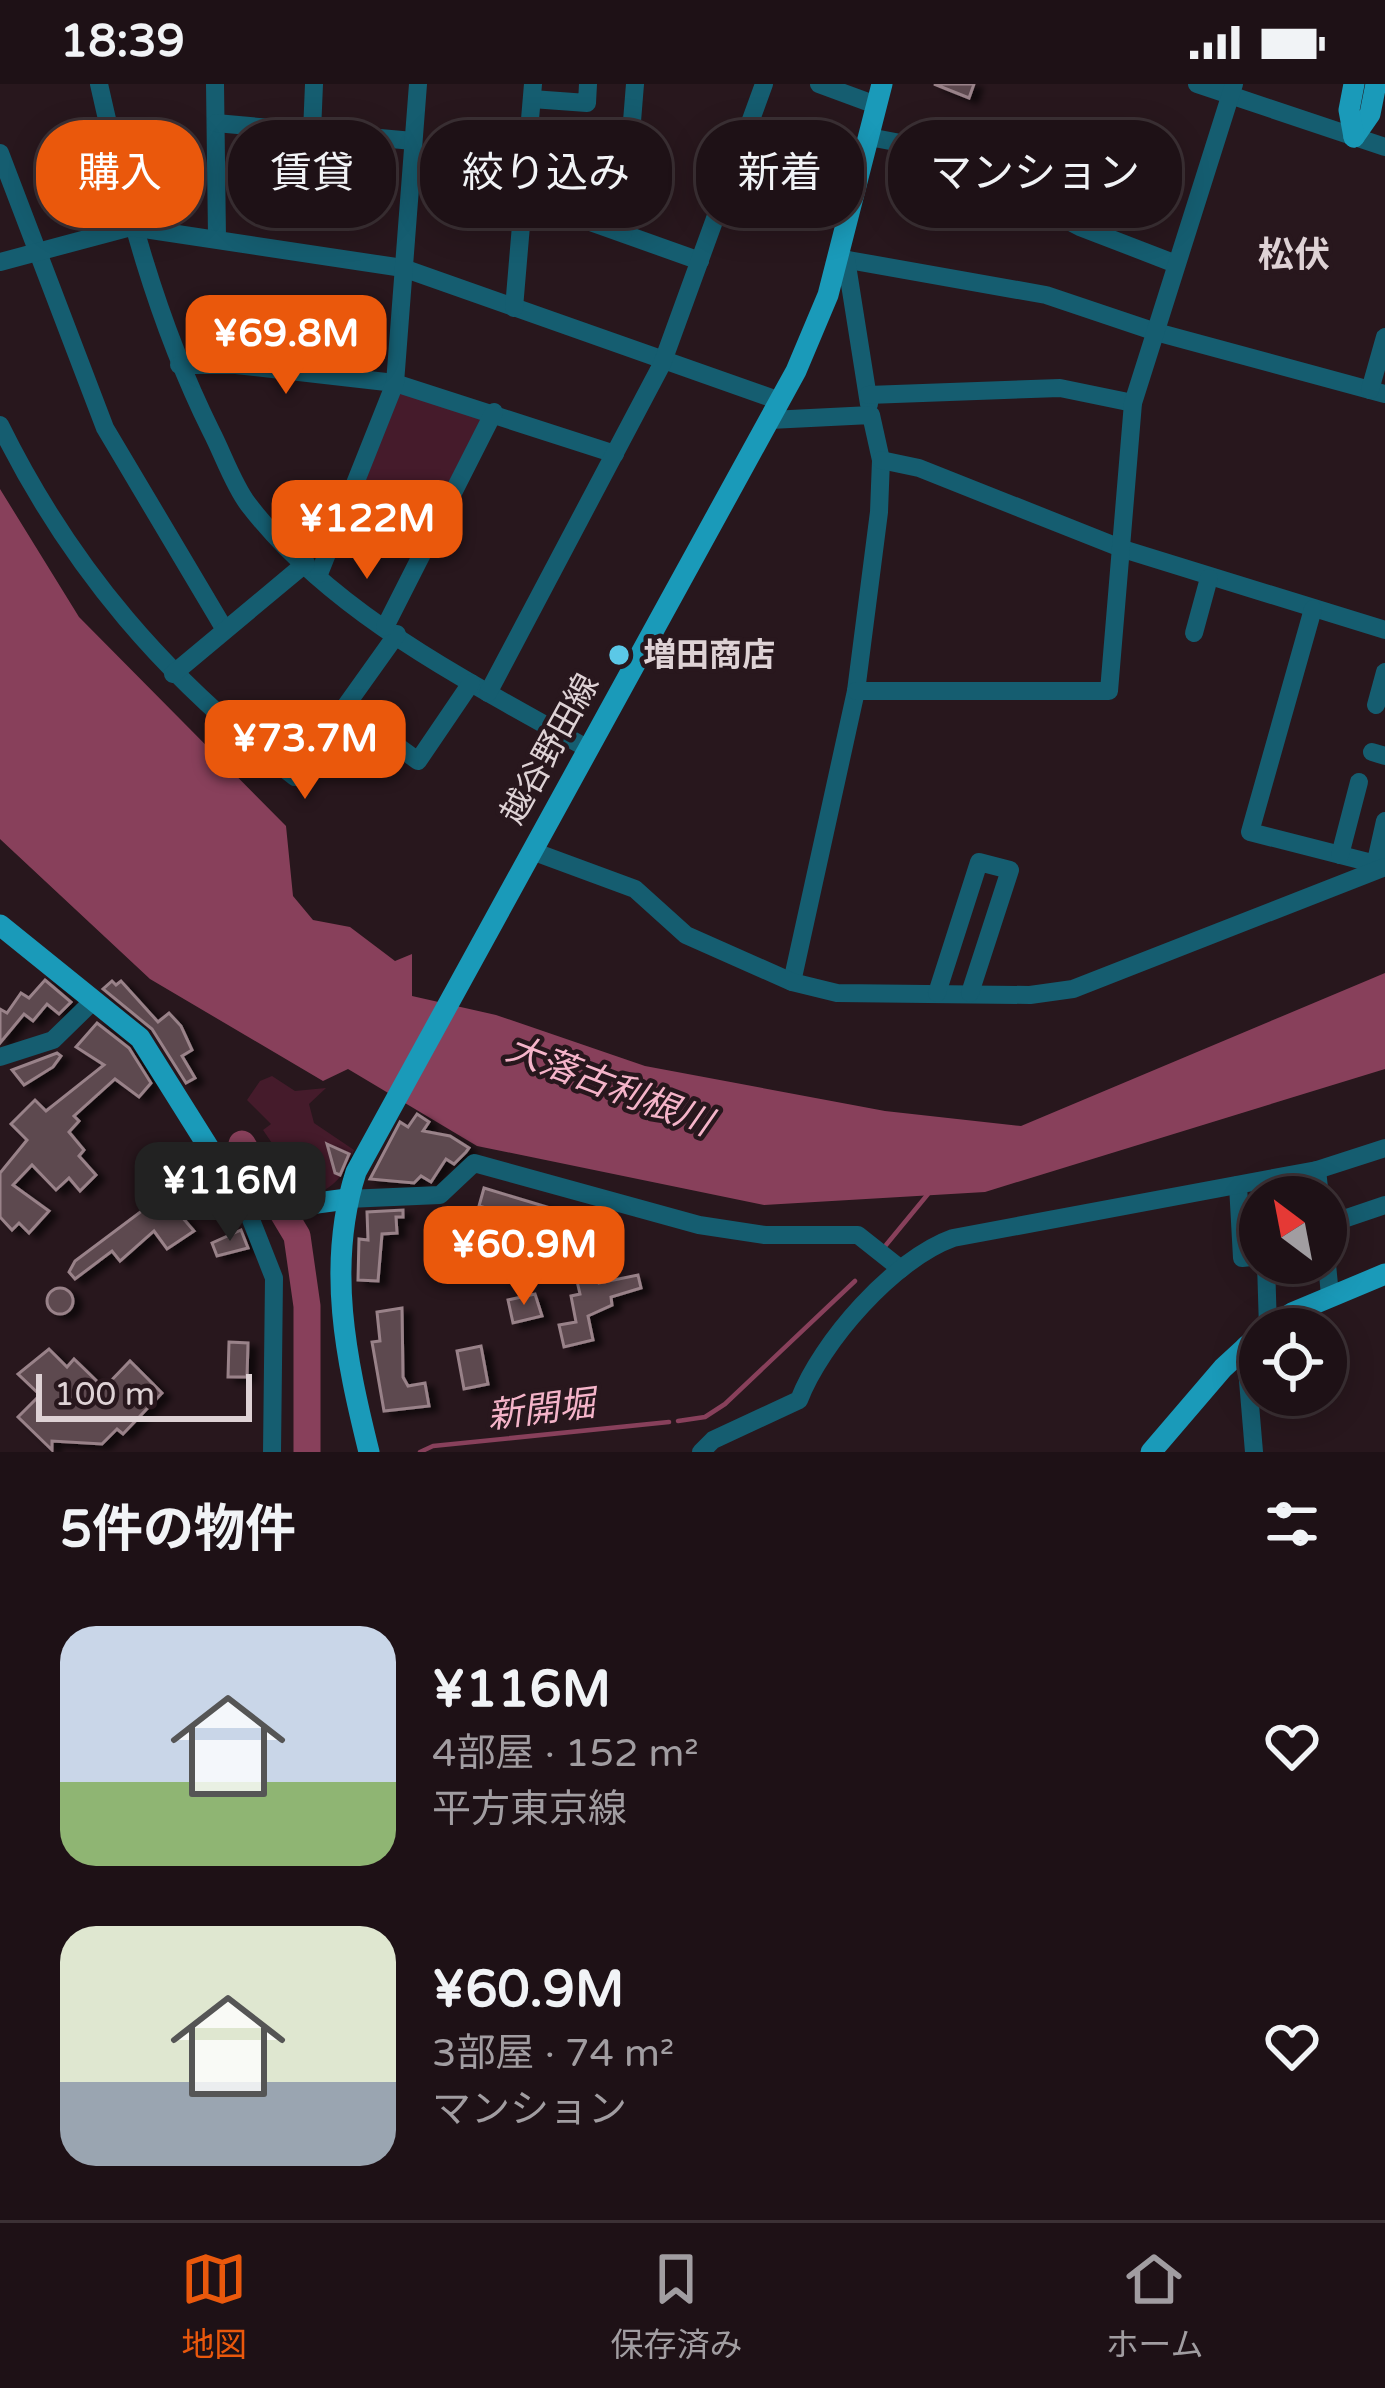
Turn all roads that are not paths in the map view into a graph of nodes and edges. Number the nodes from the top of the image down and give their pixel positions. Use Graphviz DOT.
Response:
graph roads {
  1 [pos="99,84"];
  2 [pos="215,84"];
  3 [pos="314,84"];
  4 [pos="418,84"];
  5 [pos="588,84"];
  6 [pos="635,84"];
  7 [pos="764,84"];
  8 [pos="819,84"];
  9 [pos="1197,84"];
  10 [pos="1354,84"];
  11 [pos="1376,84"];
  12 [pos="1232,90"];
  13 [pos="532,91"];
  14 [pos="879,94"];
  15 [pos="107,120"];
  16 [pos="312,120"];
  17 [pos="216,123"];
  18 [pos="228,124"];
  19 [pos="868,137"];
  20 [pos="1354,137"];
  21 [pos="396,139"];
  22 [pos="413,141"];
  23 [pos="1385,146"];
  24 [pos="0,153"];
  25 [pos="127,228"];
  26 [pos="131,228"];
  27 [pos="141,228"];
  28 [pos="521,228"];
  29 [pos="609,228"];
  30 [pos="623,233"];
  31 [pos="217,236"];
  32 [pos="38,252"];
  33 [pos="842,258"];
  34 [pos="700,261"];
  35 [pos="0,262"];
  36 [pos="1176,264"];
  37 [pos="403,268"];
  38 [pos="514,308"];
  39 [pos="286,309"];
  40 [pos="1156,332"];
  41 [pos="1385,337"];
  42 [pos="662,364"];
  43 [pos="179,365"];
  44 [pos="280,369"];
  45 [pos="395,383"];
  46 [pos="1377,392"];
  47 [pos="1133,403"];
  48 [pos="869,405"];
  49 [pos="775,410"];
  50 [pos="494,412"];
  51 [pos="0,425"];
  52 [pos="615,454"];
  53 [pos="881,460"];
  54 [pos="1123,549"];
  55 [pos="313,568"];
  56 [pos="1209,578"];
  57 [pos="1312,609"];
  58 [pos="225,630"];
  59 [pos="1385,630"];
  60 [pos="391,631"];
  61 [pos="1194,633"];
  62 [pos="1385,672"];
  63 [pos="173,674"];
  64 [pos="480,688"];
  65 [pos="856,691"];
  66 [pos="1376,705"];
  67 [pos="345,708"];
  68 [pos="588,749"];
  69 [pos="1359,782"];
  70 [pos="1385,821"];
  71 [pos="532,851"];
  72 [pos="1340,855"];
  73 [pos="1380,869"];
  74 [pos="0,925"];
  75 [pos="792,982"];
  76 [pos="937,993"];
  77 [pos="970,993"];
  78 [pos="93,1000"];
  79 [pos="0,1057"];
  80 [pos="1385,1148"];
  81 [pos="1317,1170"];
  82 [pos="1318,1176"];
  83 [pos="1238,1185"];
  84 [pos="347,1199"];
  85 [pos="1239,1203"];
  86 [pos="1385,1205"];
  87 [pos="246,1207"];
  88 [pos="1347,1218"];
  89 [pos="901,1269"];
  90 [pos="1385,1274"];
  91 [pos="1329,1284"];
  92 [pos="1330,1295"];
  93 [pos="1307,1308"];
  94 [pos="1239,1357"];
  95 [pos="1255,1416"];
  96 [pos="272,1452"];
  97 [pos="369,1452"];
  98 [pos="701,1452"];
  99 [pos="1150,1452"];
  100 [pos="1253,1452"];
  1 -- 15 [label="street"];
  2 -- 17 [label="street"];
  3 -- 16 [label="street"];
  4 -- 22 [label="street"];
  5 -- 13 [label="street"];
  6 -- 30 [label="street"];
  7 -- 34 [label="street"];
  8 -- 14 [label="street"];
  9 -- 12 [label="street"];
  10 -- 20 [label="main road"];
  11 -- 20 [label="main road"];
  12 -- 20 [label="street"];
  12 -- 36 [label="street"];
  14 -- 19 [label="main road, 越谷野田線"];
  17 -- 18 [label="street"];
  17 -- 31 [label="street"];
  19 -- 33 [label="main road, 越谷野田線"];
  19 -- 36 [label="street"];
  20 -- 23 [label="street"];
  21 -- 22 [label="street"];
  22 -- 37 [label="street"];
  24 -- 32 [label="street"];
  25 -- 32 [label="street"];
  26 -- 43 [label="street"];
  27 -- 31 [label="street"];
  28 -- 38 [label="street"];
  29 -- 30 [label="street"];
  30 -- 34 [label="street"];
  31 -- 37 [label="street"];
  32 -- 35 [label="street"];
  32 -- 58 [label="street"];
  33 -- 40 [label="street"];
  33 -- 48 [label="street"];
  33 -- 49 [label="main road, 越谷野田線"];
  34 -- 42 [label="street"];
  36 -- 40 [label="street"];
  37 -- 38 [label="street"];
  37 -- 45 [label="street"];
  38 -- 42 [label="street"];
  39 -- 44 [label="street"];
  40 -- 46 [label="street"];
  40 -- 47 [label="street"];
  41 -- 46 [label="street"];
  42 -- 49 [label="street"];
  42 -- 52 [label="street"];
  43 -- 44 [label="street"];
  43 -- 55 [label="street"];
  44 -- 45 [label="street"];
  45 -- 50 [label="street"];
  45 -- 55 [label="street"];
  47 -- 48 [label="street"];
  47 -- 54 [label="street"];
  48 -- 49 [label="street"];
  48 -- 53 [label="street"];
  49 -- 68 [label="main road, 越谷野田線"];
  50 -- 52 [label="street"];
  50 -- 60 [label="street"];
  51 -- 63 [label="street"];
  52 -- 64 [label="street"];
  53 -- 54 [label="street"];
  53 -- 65 [label="street"];
  54 -- 56 [label="street"];
  54 -- 65 [label="street"];
  55 -- 58 [label="street"];
  55 -- 60 [label="street"];
  56 -- 57 [label="street"];
  56 -- 61 [label="street"];
  57 -- 59 [label="street"];
  57 -- 72 [label="street"];
  58 -- 63 [label="street"];
  60 -- 64 [label="street"];
  60 -- 67 [label="street"];
  62 -- 66 [label="street"];
  63 -- 67 [label="street"];
  64 -- 67 [label="street"];
  64 -- 68 [label="street"];
  65 -- 75 [label="street"];
  68 -- 71 [label="main road, 越谷野田線"];
  69 -- 72 [label="street"];
  70 -- 73 [label="street"];
  71 -- 75 [label="street"];
  71 -- 84 [label="main road, 越谷野田線"];
  72 -- 73 [label="street"];
  73 -- 77 [label="street"];
  74 -- 78 [label="main road"];
  75 -- 76 [label="street"];
  76 -- 77 [label="street"];
  76 -- 77 [label="street"];
  78 -- 79 [label="street"];
  78 -- 87 [label="main road"];
  80 -- 81 [label="street"];
  81 -- 82 [label="street"];
  81 -- 83 [label="street"];
  83 -- 85 [label="street"];
  83 -- 89 [label="street"];
  84 -- 87 [label="main road"];
  84 -- 89 [label="street"];
  84 -- 97 [label="main road, 越谷野田線"];
  86 -- 88 [label="street"];
  87 -- 96 [label="street"];
  89 -- 98 [label="street"];
  90 -- 92 [label="main road"];
  91 -- 92 [label="street"];
  92 -- 93 [label="main road"];
  94 -- 99 [label="main road"];
  95 -- 100 [label="street"];
}
